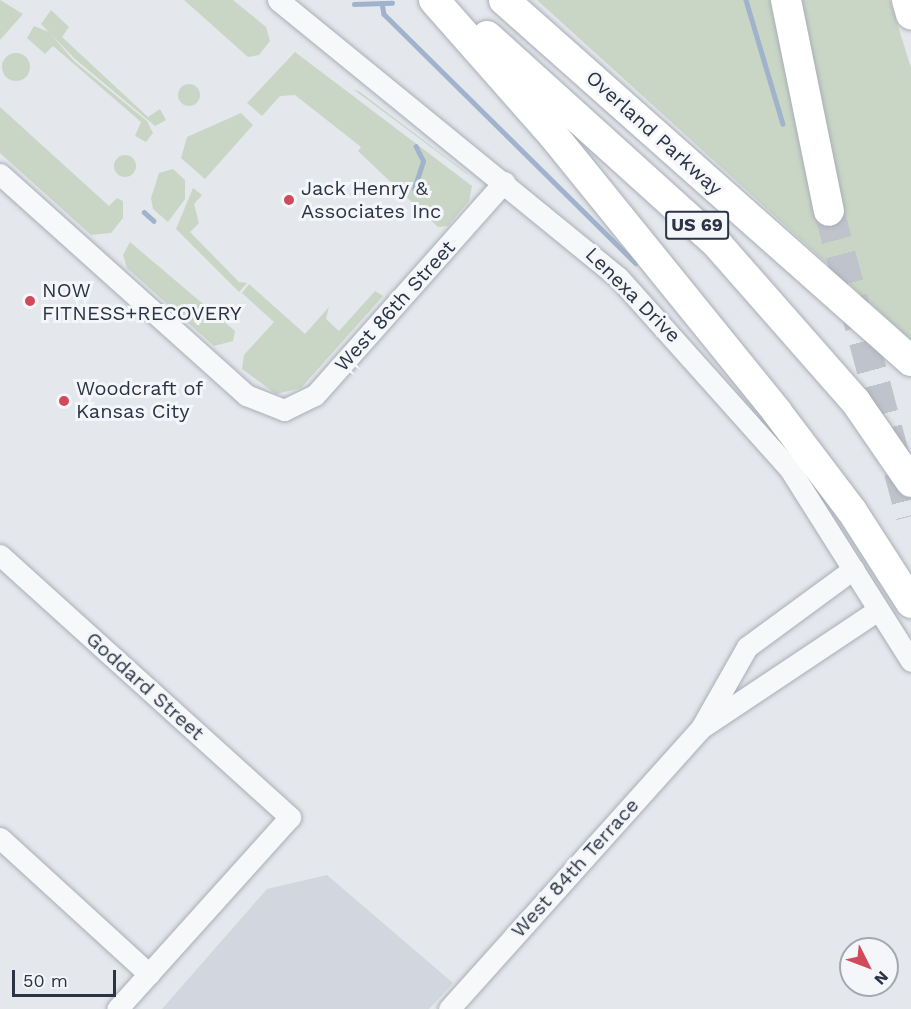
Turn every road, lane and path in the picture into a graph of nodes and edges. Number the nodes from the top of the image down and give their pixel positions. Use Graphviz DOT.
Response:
graph roads {
  1 [pos="279,0"];
  2 [pos="434,0"];
  3 [pos="447,0"];
  4 [pos="504,0"];
  5 [pos="786,0"];
  6 [pos="907,0"];
  7 [pos="911,14"];
  8 [pos="0,174"];
  9 [pos="504,182"];
  10 [pos="829,211"];
  11 [pos="911,361"];
  12 [pos="911,482"];
  13 [pos="0,555"];
  14 [pos="853,568"];
  15 [pos="911,603"];
  16 [pos="878,610"];
  17 [pos="911,661"];
  18 [pos="701,728"];
  19 [pos="0,838"];
  20 [pos="149,974"];
  21 [pos="117,1009"];
  22 [pos="449,1009"];
  1 -- 9 [label="street, Lenexa Drive"];
  2 -- 15 [label="highway"];
  3 -- 12 [label="highway, US 69"];
  4 -- 11 [label="highway, Overland Parkway / US 69"];
  5 -- 10 [label="highway"];
  6 -- 7 [label="highway"];
  8 -- 9 [label="street, West 86th Street"];
  9 -- 14 [label="street, Lenexa Drive"];
  13 -- 20 [label="street, Goddard Street"];
  14 -- 16 [label="street, Lenexa Drive"];
  14 -- 18 [label="street, West 84th Terrace"];
  16 -- 17 [label="street, Lenexa Drive"];
  16 -- 18 [label="street, West 84th Terrace"];
  18 -- 22 [label="street, West 84th Terrace"];
  19 -- 20 [label="street"];
  20 -- 21 [label="street"];
}
